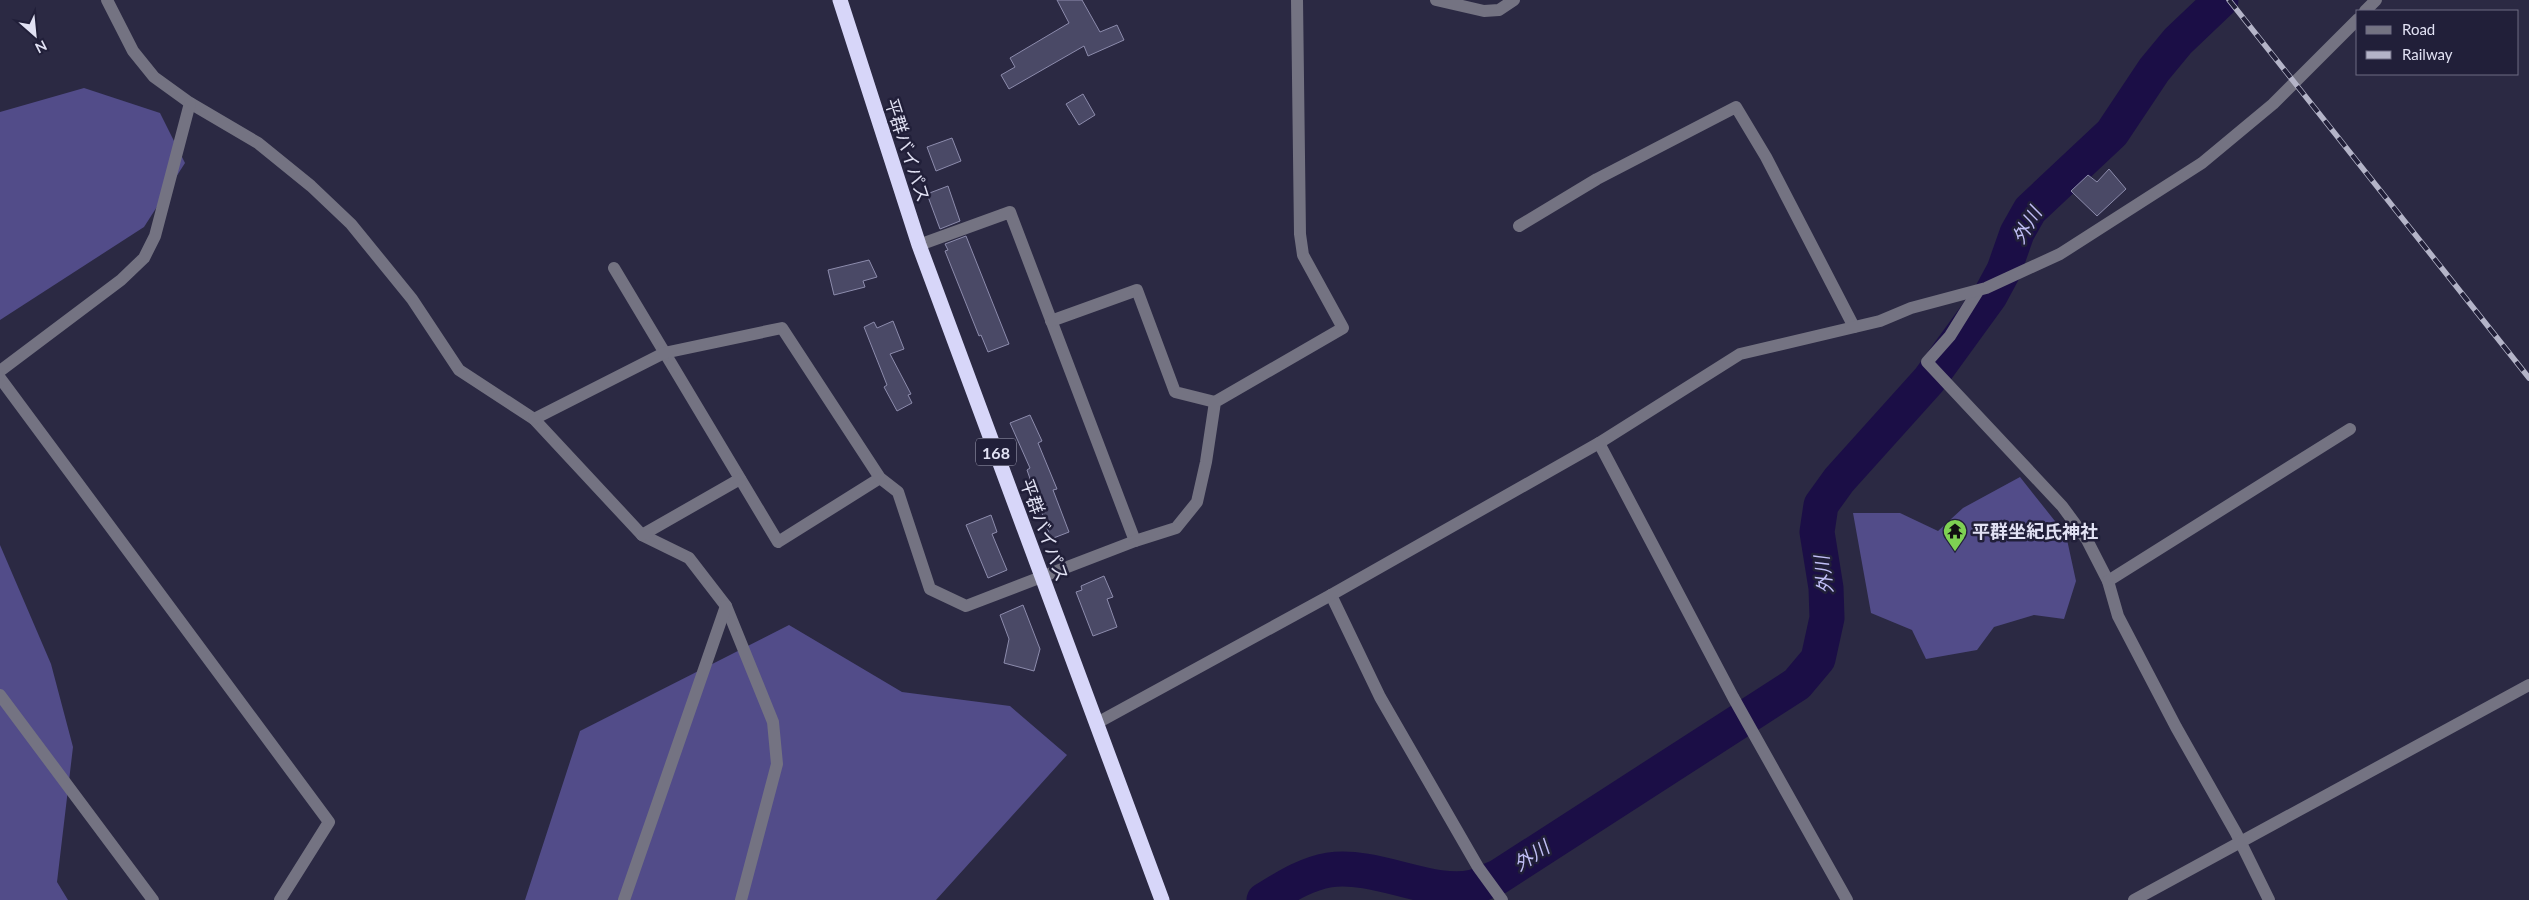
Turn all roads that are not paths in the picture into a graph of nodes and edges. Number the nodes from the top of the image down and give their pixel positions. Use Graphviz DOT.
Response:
graph roads {
  1 [pos="107,0"];
  2 [pos="840,0"];
  3 [pos="1297,0"];
  4 [pos="1436,0"];
  5 [pos="1514,0"];
  6 [pos="2376,0"];
  7 [pos="2366,10"];
  8 [pos="2356,21"];
  9 [pos="190,103"];
  10 [pos="1519,226"];
  11 [pos="919,245"];
  12 [pos="614,268"];
  13 [pos="1982,289"];
  14 [pos="1051,321"];
  15 [pos="1854,327"];
  16 [pos="664,353"];
  17 [pos="0,371"];
  18 [pos="0,378"];
  19 [pos="1215,402"];
  20 [pos="534,419"];
  21 [pos="2350,429"];
  22 [pos="1599,443"];
  23 [pos="880,478"];
  24 [pos="740,480"];
  25 [pos="642,535"];
  26 [pos="1135,541"];
  27 [pos="1042,575"];
  28 [pos="2108,581"];
  29 [pos="1331,595"];
  30 [pos="726,606"];
  31 [pos="2529,685"];
  32 [pos="0,695"];
  33 [pos="1097,723"];
  34 [pos="2240,844"];
  35 [pos="1500,897"];
  36 [pos="153,900"];
  37 [pos="280,900"];
  38 [pos="624,900"];
  39 [pos="741,900"];
  40 [pos="1162,900"];
  41 [pos="1847,900"];
  42 [pos="2134,900"];
  43 [pos="2269,900"];
  1 -- 9 [label="street"];
  2 -- 11 [label="highway, 平群バイパス / 168"];
  3 -- 19 [label="street"];
  4 -- 5 [label="street"];
  6 -- 7 [label="street"];
  8 -- 13 [label="street"];
  9 -- 17 [label="street"];
  9 -- 20 [label="street"];
  10 -- 15 [label="street"];
  11 -- 14 [label="street"];
  11 -- 27 [label="highway, 平群バイパス / 168"];
  12 -- 16 [label="street"];
  13 -- 15 [label="street"];
  13 -- 28 [label="street"];
  14 -- 19 [label="street"];
  14 -- 26 [label="street"];
  15 -- 22 [label="street"];
  16 -- 20 [label="street"];
  16 -- 23 [label="street"];
  16 -- 24 [label="street"];
  18 -- 37 [label="street"];
  19 -- 26 [label="street"];
  20 -- 25 [label="street"];
  21 -- 28 [label="street"];
  22 -- 29 [label="street"];
  22 -- 41 [label="street"];
  23 -- 24 [label="street"];
  23 -- 27 [label="street"];
  24 -- 25 [label="street"];
  25 -- 30 [label="street"];
  26 -- 27 [label="street"];
  27 -- 33 [label="highway, 平群バイパス / 168"];
  28 -- 34 [label="street"];
  29 -- 33 [label="street"];
  29 -- 35 [label="street"];
  30 -- 38 [label="street"];
  30 -- 39 [label="street"];
  31 -- 34 [label="street"];
  32 -- 36 [label="street"];
  33 -- 40 [label="highway, 平群バイパス / 168"];
  34 -- 42 [label="street"];
  34 -- 43 [label="street"];
}
